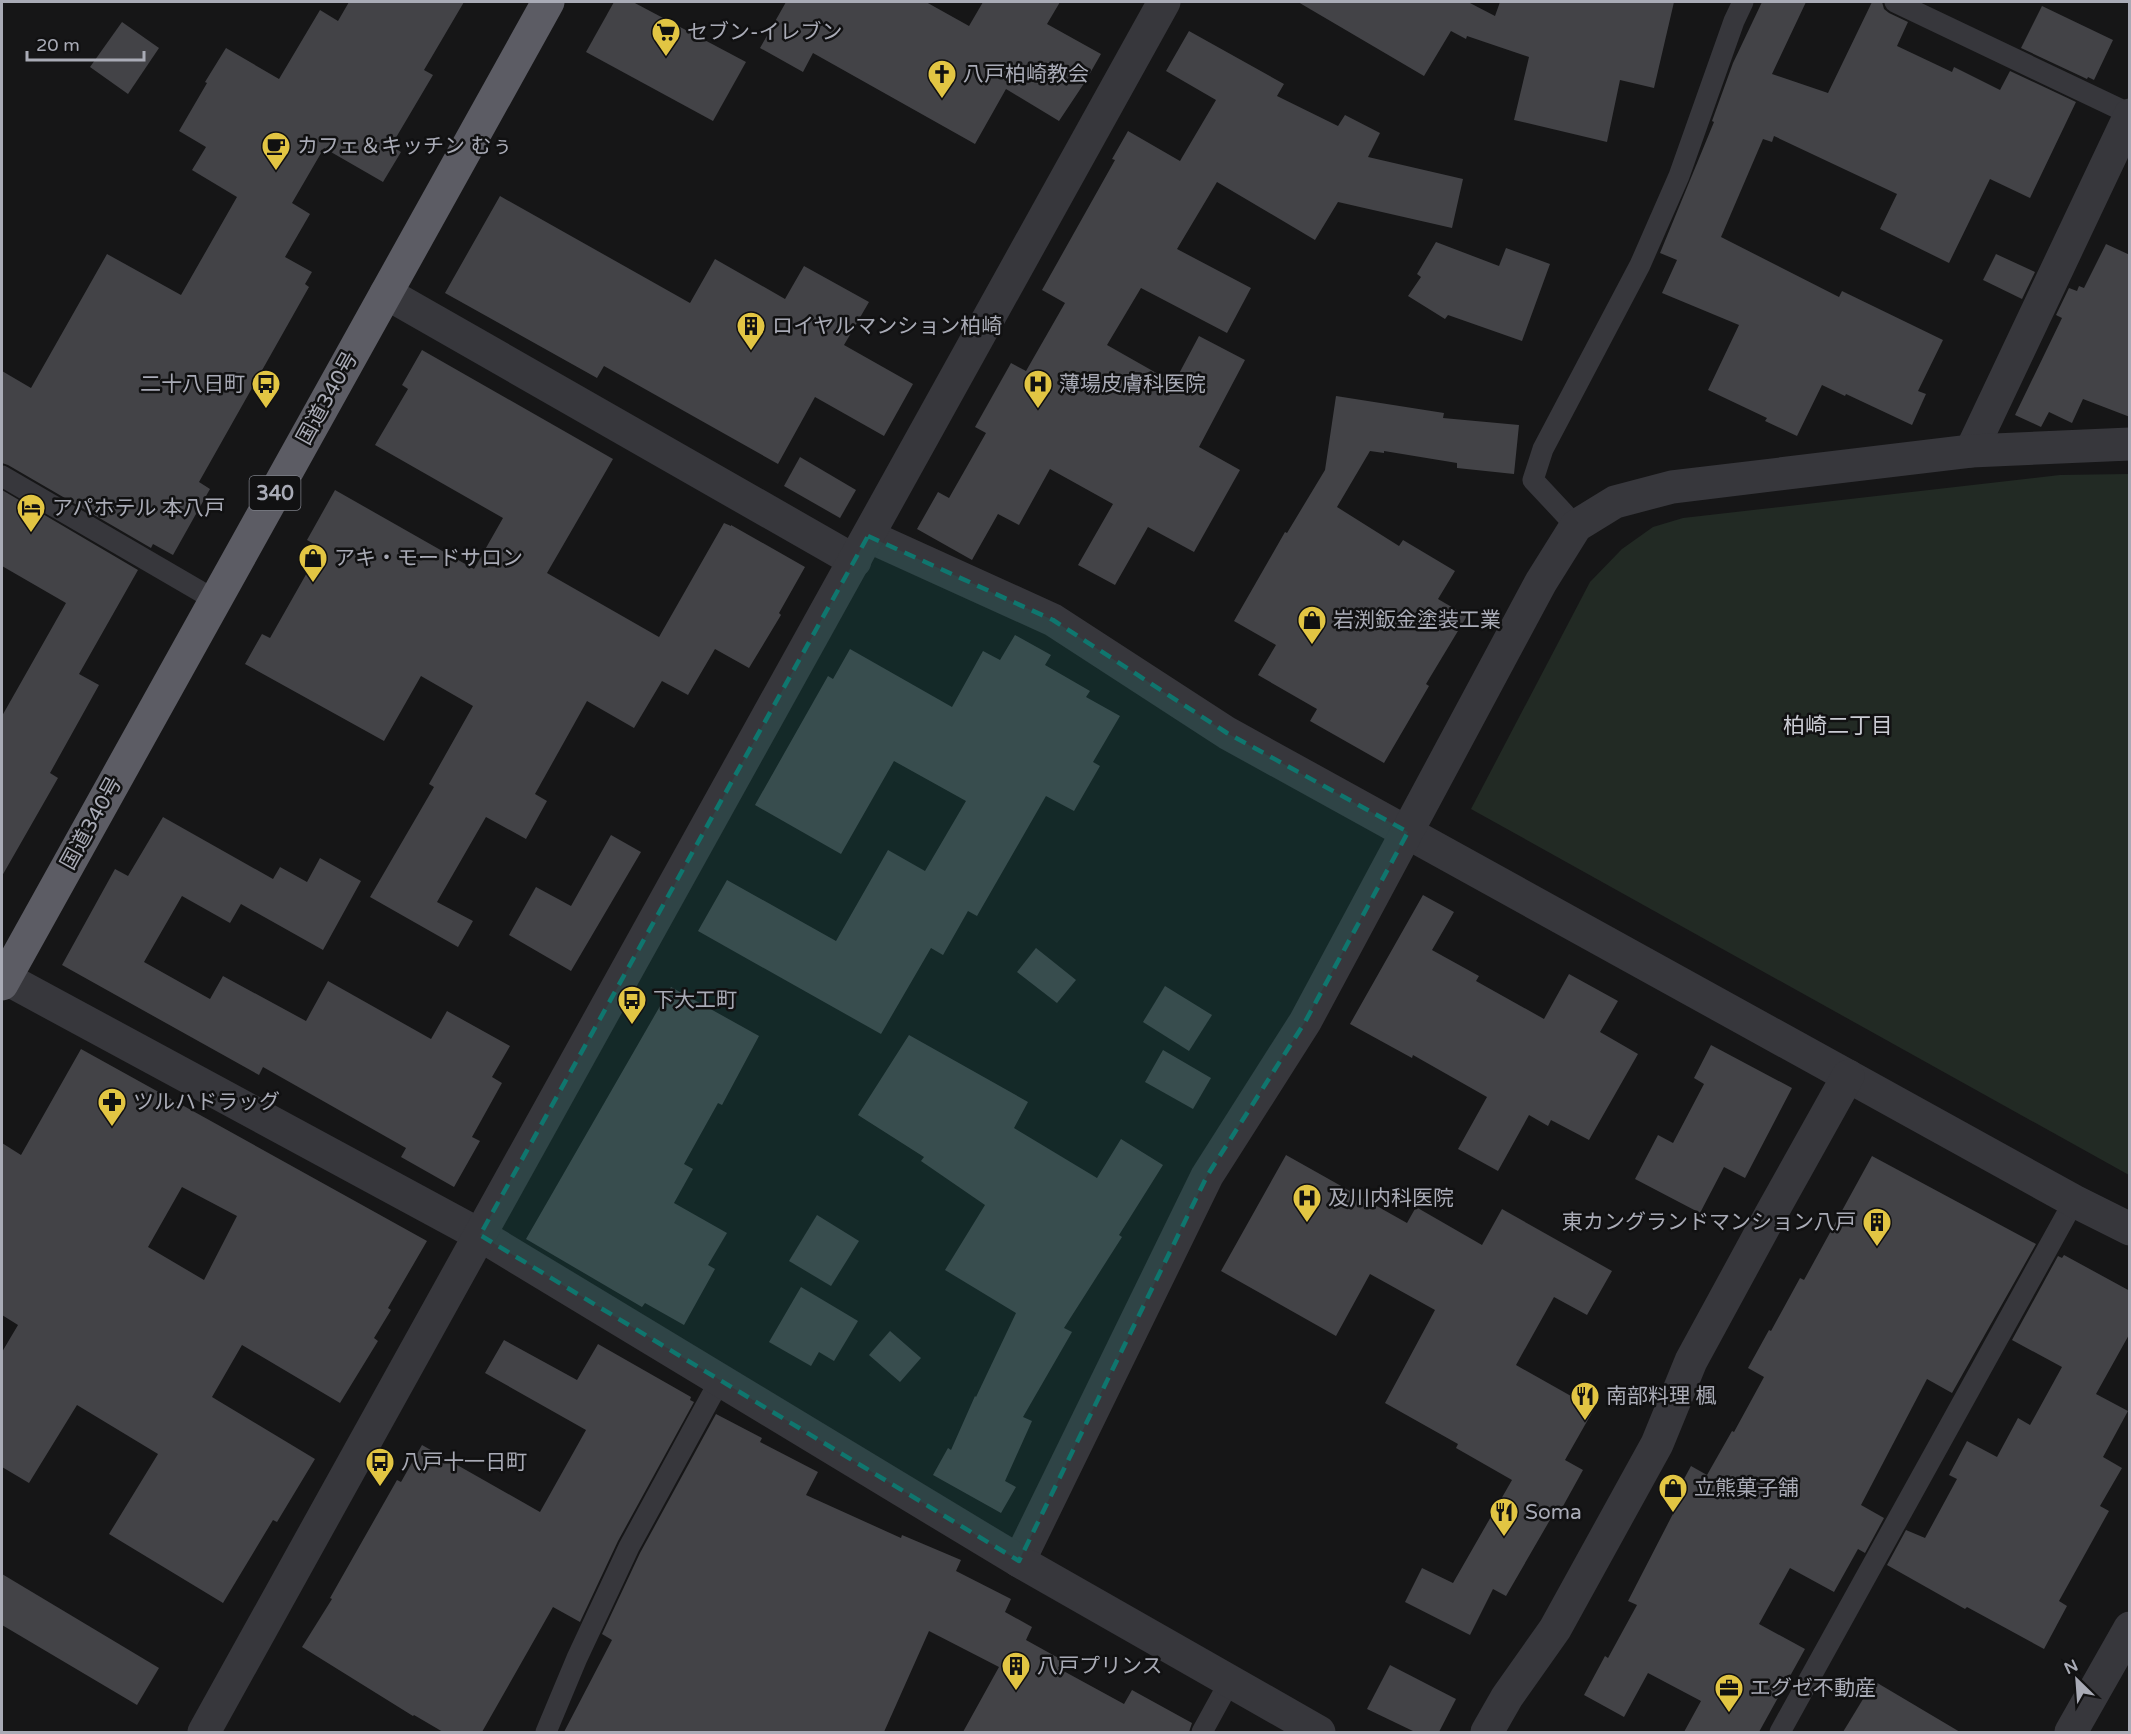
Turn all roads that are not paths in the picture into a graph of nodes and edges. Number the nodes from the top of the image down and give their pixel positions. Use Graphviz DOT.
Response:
graph roads {
  1 [pos="548,2"];
  2 [pos="1164,2"];
  3 [pos="1743,2"];
  4 [pos="1895,2"];
  5 [pos="2130,115"];
  6 [pos="386,293"];
  7 [pos="2130,444"];
  8 [pos="1971,451"];
  9 [pos="2,476"];
  10 [pos="1576,526"];
  11 [pos="862,548"];
  12 [pos="216,600"];
  13 [pos="1408,832"];
  14 [pos="3,979"];
  15 [pos="1848,1076"];
  16 [pos="2074,1201"];
  17 [pos="2130,1229"];
  18 [pos="480,1235"];
  19 [pos="720,1380"];
  20 [pos="1019,1561"];
  21 [pos="2130,1629"];
  22 [pos="1230,1681"];
  23 [pos="204,1732"];
  24 [pos="546,1732"];
  25 [pos="1202,1732"];
  26 [pos="1319,1732"];
  27 [pos="1487,1732"];
  28 [pos="1780,1732"];
  29 [pos="2071,1732"];
  1 -- 6 [label="highway, 国道340号 / 340"];
  2 -- 11 [label="street"];
  3 -- 10 [label="lane"];
  4 -- 5 [label="lane"];
  5 -- 8 [label="street"];
  6 -- 11 [label="street"];
  6 -- 12 [label="highway, 国道340号 / 340"];
  7 -- 8 [label="street"];
  8 -- 10 [label="street"];
  9 -- 12 [label="lane"];
  10 -- 13 [label="street"];
  11 -- 13 [label="street"];
  11 -- 18 [label="street"];
  12 -- 14 [label="highway, 国道340号 / 340"];
  13 -- 15 [label="street"];
  13 -- 20 [label="street"];
  14 -- 18 [label="street"];
  15 -- 16 [label="street"];
  15 -- 27 [label="street"];
  16 -- 17 [label="street"];
  16 -- 28 [label="lane"];
  18 -- 19 [label="street"];
  18 -- 23 [label="street"];
  19 -- 20 [label="street"];
  19 -- 24 [label="lane"];
  20 -- 22 [label="street"];
  21 -- 29 [label="street"];
  22 -- 25 [label="lane"];
  22 -- 26 [label="street"];
}
